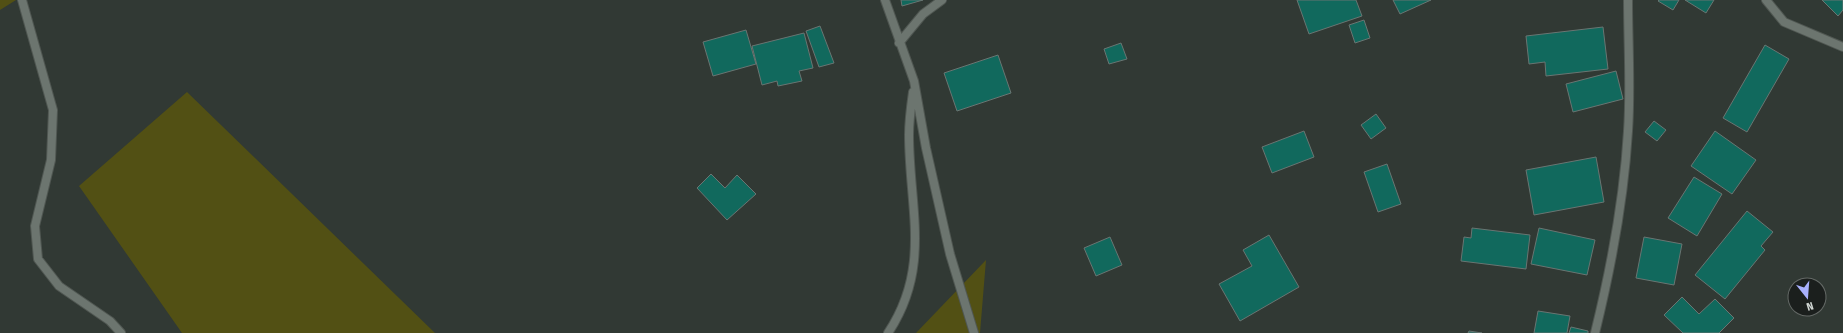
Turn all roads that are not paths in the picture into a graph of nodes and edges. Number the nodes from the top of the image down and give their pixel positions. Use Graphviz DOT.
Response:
graph roads {
  1 [pos="22,0"];
  2 [pos="885,0"];
  3 [pos="942,0"];
  4 [pos="1628,0"];
  5 [pos="1766,0"];
  6 [pos="899,43"];
  7 [pos="1843,47"];
  8 [pos="914,82"];
  9 [pos="121,333"];
  10 [pos="888,333"];
  11 [pos="974,333"];
  12 [pos="1595,333"];
  1 -- 9 [label="street"];
  2 -- 6 [label="street"];
  3 -- 6 [label="street"];
  4 -- 12 [label="street"];
  5 -- 7 [label="street"];
  6 -- 8 [label="street"];
  8 -- 10 [label="street"];
  8 -- 11 [label="street"];
}
